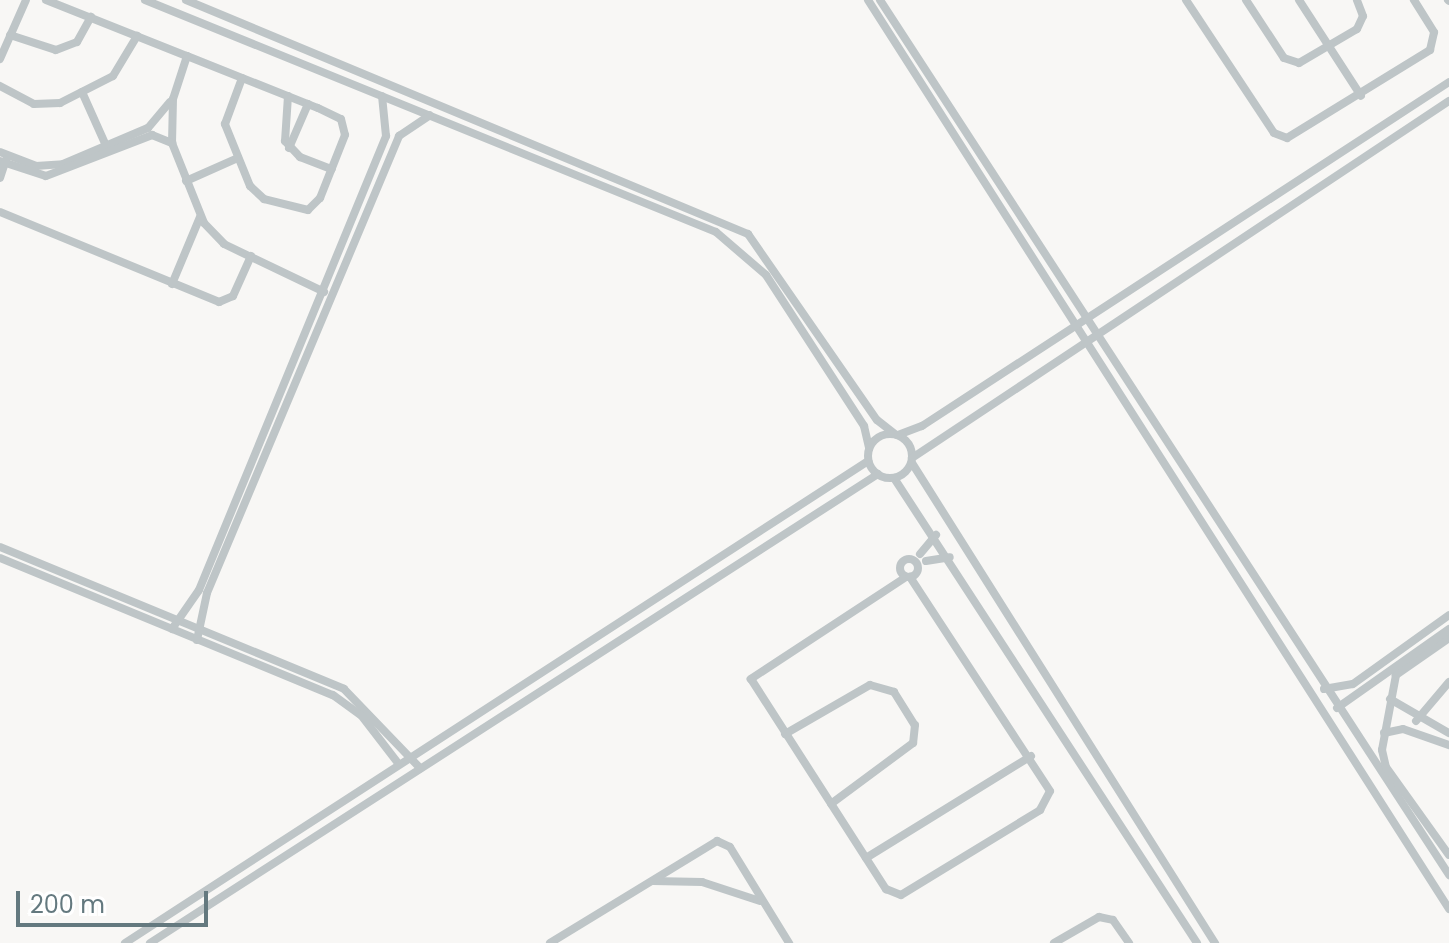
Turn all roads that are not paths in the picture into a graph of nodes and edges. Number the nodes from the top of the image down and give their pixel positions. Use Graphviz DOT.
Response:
graph roads {
  1 [pos="26,0"];
  2 [pos="46,0"];
  3 [pos="145,0"];
  4 [pos="186,0"];
  5 [pos="868,0"];
  6 [pos="880,0"];
  7 [pos="1186,0"];
  8 [pos="1246,0"];
  9 [pos="1299,0"];
  10 [pos="1357,0"];
  11 [pos="1414,0"];
  12 [pos="91,17"];
  13 [pos="10,35"];
  14 [pos="137,36"];
  15 [pos="1329,46"];
  16 [pos="187,56"];
  17 [pos="0,59"];
  18 [pos="242,78"];
  19 [pos="1449,82"];
  20 [pos="0,86"];
  21 [pos="82,92"];
  22 [pos="288,96"];
  23 [pos="382,96"];
  24 [pos="1361,96"];
  25 [pos="173,99"];
  26 [pos="1449,101"];
  27 [pos="308,104"];
  28 [pos="431,115"];
  29 [pos="172,143"];
  30 [pos="538,143"];
  31 [pos="289,148"];
  32 [pos="107,150"];
  33 [pos="3,158"];
  34 [pos="238,158"];
  35 [pos="533,158"];
  36 [pos="332,169"];
  37 [pos="0,178"];
  38 [pos="186,181"];
  39 [pos="0,212"];
  40 [pos="200,217"];
  41 [pos="251,256"];
  42 [pos="305,278"];
  43 [pos="327,280"];
  44 [pos="172,284"];
  45 [pos="336,284"];
  46 [pos="322,291"];
  47 [pos="332,296"];
  48 [pos="1085,320"];
  49 [pos="1075,324"];
  50 [pos="1095,336"];
  51 [pos="1085,341"];
  52 [pos="896,434"];
  53 [pos="869,448"];
  54 [pos="912,460"];
  55 [pos="868,461"];
  56 [pos="878,474"];
  57 [pos="894,478"];
  58 [pos="936,535"];
  59 [pos="0,547"];
  60 [pos="950,557"];
  61 [pos="0,558"];
  62 [pos="916,565"];
  63 [pos="899,569"];
  64 [pos="891,582"];
  65 [pos="1449,615"];
  66 [pos="178,620"];
  67 [pos="172,629"];
  68 [pos="200,629"];
  69 [pos="1449,629"];
  70 [pos="1449,638"];
  71 [pos="197,640"];
  72 [pos="1449,682"];
  73 [pos="1324,689"];
  74 [pos="1390,699"];
  75 [pos="1337,708"];
  76 [pos="1418,717"];
  77 [pos="1430,725"];
  78 [pos="1413,731"];
  79 [pos="1384,733"];
  80 [pos="1449,733"];
  81 [pos="785,734"];
  82 [pos="1425,735"];
  83 [pos="1449,745"];
  84 [pos="411,755"];
  85 [pos="1031,756"];
  86 [pos="398,763"];
  87 [pos="420,768"];
  88 [pos="831,804"];
  89 [pos="1449,855"];
  90 [pos="866,858"];
  91 [pos="1449,875"];
  92 [pos="652,881"];
  93 [pos="761,902"];
  94 [pos="1449,909"];
  95 [pos="573,929"];
  96 [pos="125,943"];
  97 [pos="150,943"];
  98 [pos="550,943"];
  99 [pos="566,943"];
  100 [pos="789,943"];
  101 [pos="1054,943"];
  102 [pos="1129,943"];
  103 [pos="1197,943"];
  104 [pos="1215,943"];
  1 -- 13 [label="street"];
  2 -- 12 [label="street"];
  3 -- 23 [label="street"];
  4 -- 30 [label="street"];
  5 -- 49 [label="street"];
  6 -- 48 [label="street"];
  7 -- 24 [label="street"];
  8 -- 15 [label="street"];
  9 -- 15 [label="street"];
  10 -- 15 [label="street"];
  11 -- 24 [label="street"];
  12 -- 13 [label="street"];
  12 -- 14 [label="street"];
  13 -- 17 [label="street"];
  14 -- 16 [label="street"];
  14 -- 21 [label="street"];
  15 -- 24 [label="street"];
  16 -- 18 [label="street"];
  16 -- 25 [label="street"];
  18 -- 22 [label="street"];
  18 -- 34 [label="street"];
  19 -- 48 [label="street"];
  20 -- 21 [label="street"];
  21 -- 32 [label="street"];
  22 -- 27 [label="street"];
  22 -- 31 [label="street"];
  23 -- 28 [label="street"];
  23 -- 43 [label="street"];
  25 -- 29 [label="street"];
  25 -- 32 [label="street"];
  26 -- 50 [label="street"];
  27 -- 31 [label="street"];
  27 -- 36 [label="street"];
  28 -- 35 [label="street"];
  28 -- 45 [label="street"];
  29 -- 32 [label="street"];
  29 -- 38 [label="street"];
  30 -- 35 [label="street"];
  30 -- 52 [label="street"];
  31 -- 36 [label="street"];
  32 -- 33 [label="street"];
  33 -- 37 [label="street"];
  34 -- 36 [label="street"];
  34 -- 38 [label="street"];
  35 -- 53 [label="street"];
  38 -- 40 [label="street"];
  39 -- 44 [label="street"];
  40 -- 41 [label="street"];
  40 -- 44 [label="street"];
  41 -- 42 [label="street"];
  41 -- 44 [label="street"];
  42 -- 43 [label="street"];
  42 -- 46 [label="street"];
  43 -- 45 [label="street"];
  43 -- 46 [label="street"];
  45 -- 47 [label="street"];
  46 -- 47 [label="street"];
  46 -- 66 [label="street"];
  47 -- 68 [label="street"];
  48 -- 49 [label="street"];
  48 -- 50 [label="street"];
  49 -- 51 [label="street"];
  49 -- 52 [label="street"];
  50 -- 51 [label="street"];
  50 -- 73 [label="street"];
  51 -- 54 [label="street"];
  51 -- 94 [label="street"];
  52 -- 53 [label="street"];
  52 -- 54 [label="street"];
  53 -- 55 [label="street"];
  54 -- 57 [label="street"];
  54 -- 104 [label="street"];
  55 -- 56 [label="street"];
  55 -- 84 [label="street"];
  56 -- 57 [label="street"];
  56 -- 87 [label="street"];
  57 -- 58 [label="street"];
  58 -- 60 [label="street"];
  58 -- 62 [label="street"];
  59 -- 66 [label="street"];
  60 -- 62 [label="street"];
  60 -- 103 [label="street"];
  61 -- 67 [label="street"];
  62 -- 63 [label="street"];
  62 -- 63 [label="street"];
  62 -- 64 [label="street"];
  62 -- 85 [label="street"];
  63 -- 64 [label="street"];
  64 -- 81 [label="street"];
  65 -- 73 [label="street"];
  66 -- 67 [label="street"];
  66 -- 68 [label="street"];
  67 -- 71 [label="street"];
  68 -- 71 [label="street"];
  68 -- 84 [label="street"];
  69 -- 75 [label="street"];
  70 -- 74 [label="street"];
  71 -- 86 [label="street"];
  72 -- 76 [label="street"];
  73 -- 75 [label="street"];
  74 -- 76 [label="street"];
  74 -- 79 [label="street"];
  75 -- 91 [label="street"];
  76 -- 77 [label="street"];
  76 -- 78 [label="street"];
  77 -- 80 [label="street"];
  77 -- 82 [label="street"];
  78 -- 79 [label="street"];
  78 -- 82 [label="street"];
  79 -- 89 [label="street"];
  81 -- 88 [label="street"];
  81 -- 88 [label="street"];
  82 -- 83 [label="street"];
  84 -- 86 [label="street"];
  84 -- 87 [label="street"];
  85 -- 90 [label="street"];
  85 -- 90 [label="street"];
  86 -- 96 [label="street"];
  87 -- 97 [label="street"];
  88 -- 90 [label="street"];
  92 -- 93 [label="street"];
  92 -- 93 [label="street"];
  92 -- 95 [label="street"];
  93 -- 100 [label="street"];
  95 -- 98 [label="street"];
  95 -- 99 [label="street"];
  101 -- 102 [label="street"];
}
